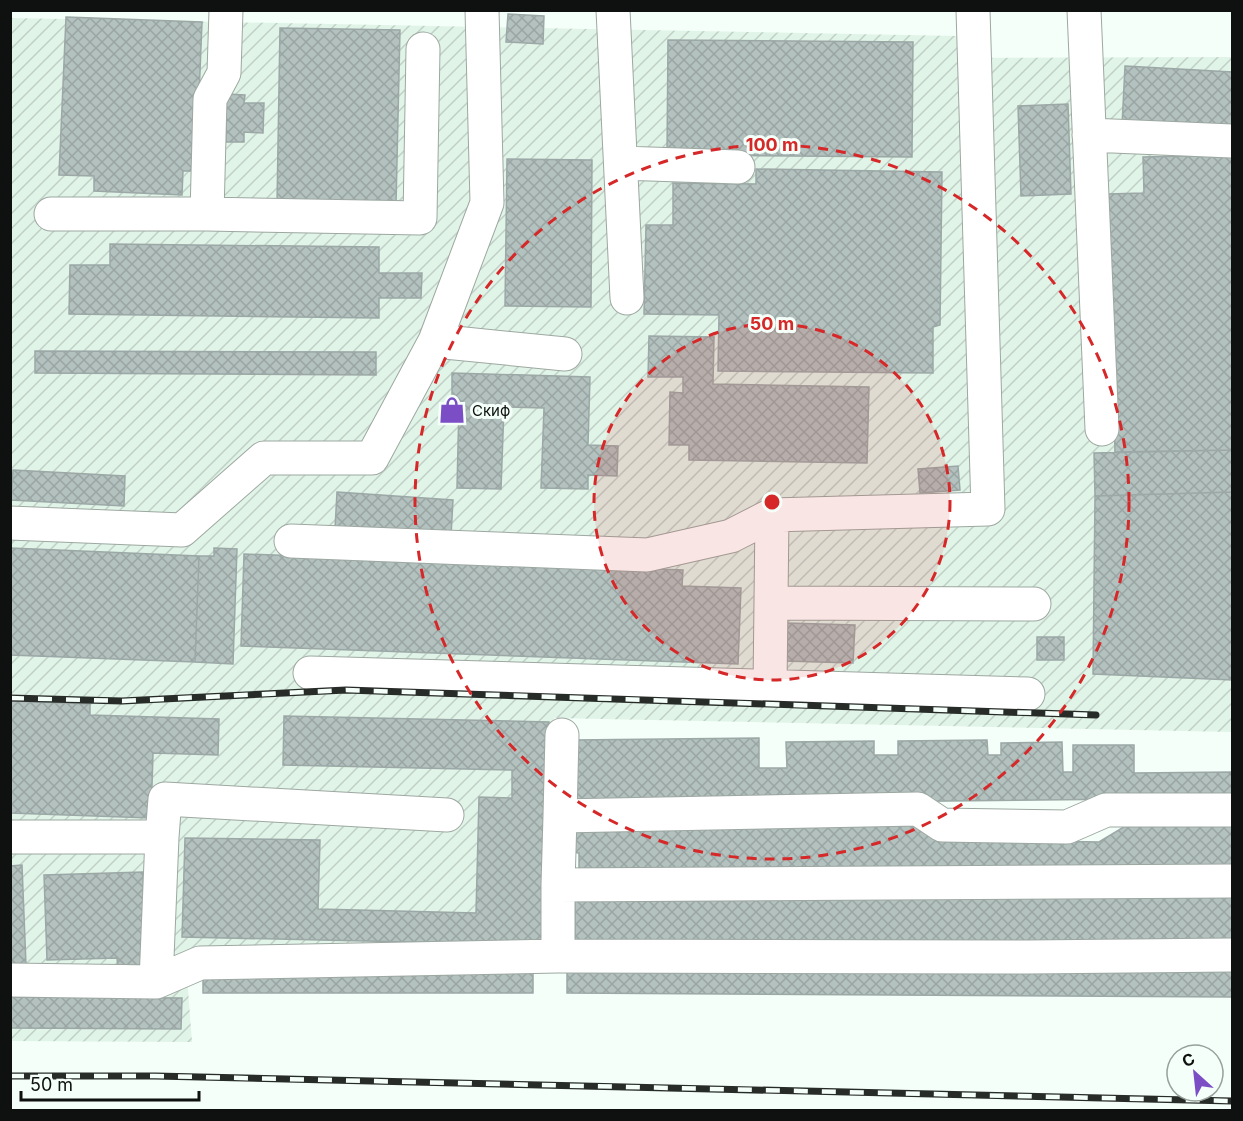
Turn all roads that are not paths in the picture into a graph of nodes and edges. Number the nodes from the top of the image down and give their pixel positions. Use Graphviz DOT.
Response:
graph roads {
  1 [pos="226,10"];
  2 [pos="482,10"];
  3 [pos="613,10"];
  4 [pos="973,10"];
  5 [pos="1084,10"];
  6 [pos="423,49"];
  7 [pos="1089,135"];
  8 [pos="1233,141"];
  9 [pos="621,163"];
  10 [pos="738,167"];
  11 [pos="51,214"];
  12 [pos="207,214"];
  13 [pos="627,297"];
  14 [pos="435,341"];
  15 [pos="565,354"];
  16 [pos="1102,429"];
  17 [pos="772,515"];
  18 [pos="10,523"];
  19 [pos="291,541"];
  20 [pos="771,603"];
  21 [pos="1034,604"];
  22 [pos="310,674"];
  23 [pos="770,687"];
  24 [pos="1028,694"];
  25 [pos="562,735"];
  26 [pos="1233,810"];
  27 [pos="447,815"];
  28 [pos="560,816"];
  29 [pos="10,837"];
  30 [pos="162,837"];
  31 [pos="1233,881"];
  32 [pos="558,885"];
  33 [pos="1233,955"];
  34 [pos="558,956"];
  35 [pos="10,980"];
  36 [pos="156,982"];
  1 -- 12 [label="lane"];
  2 -- 14 [label="lane"];
  3 -- 9 [label="lane"];
  4 -- 17 [label="lane"];
  5 -- 7 [label="lane"];
  6 -- 12 [label="lane"];
  7 -- 8 [label="lane"];
  7 -- 16 [label="lane"];
  9 -- 10 [label="lane"];
  9 -- 13 [label="lane"];
  11 -- 12 [label="lane"];
  14 -- 15 [label="lane"];
  14 -- 18 [label="lane"];
  17 -- 19 [label="lane"];
  17 -- 20 [label="lane"];
  20 -- 21 [label="lane"];
  20 -- 23 [label="lane"];
  22 -- 23 [label="lane"];
  23 -- 24 [label="lane"];
  25 -- 28 [label="lane"];
  26 -- 28 [label="lane"];
  27 -- 30 [label="lane"];
  28 -- 32 [label="lane"];
  29 -- 30 [label="lane"];
  30 -- 36 [label="lane"];
  31 -- 32 [label="lane"];
  32 -- 34 [label="lane"];
  33 -- 34 [label="lane"];
  34 -- 36 [label="lane"];
  35 -- 36 [label="lane"];
}
